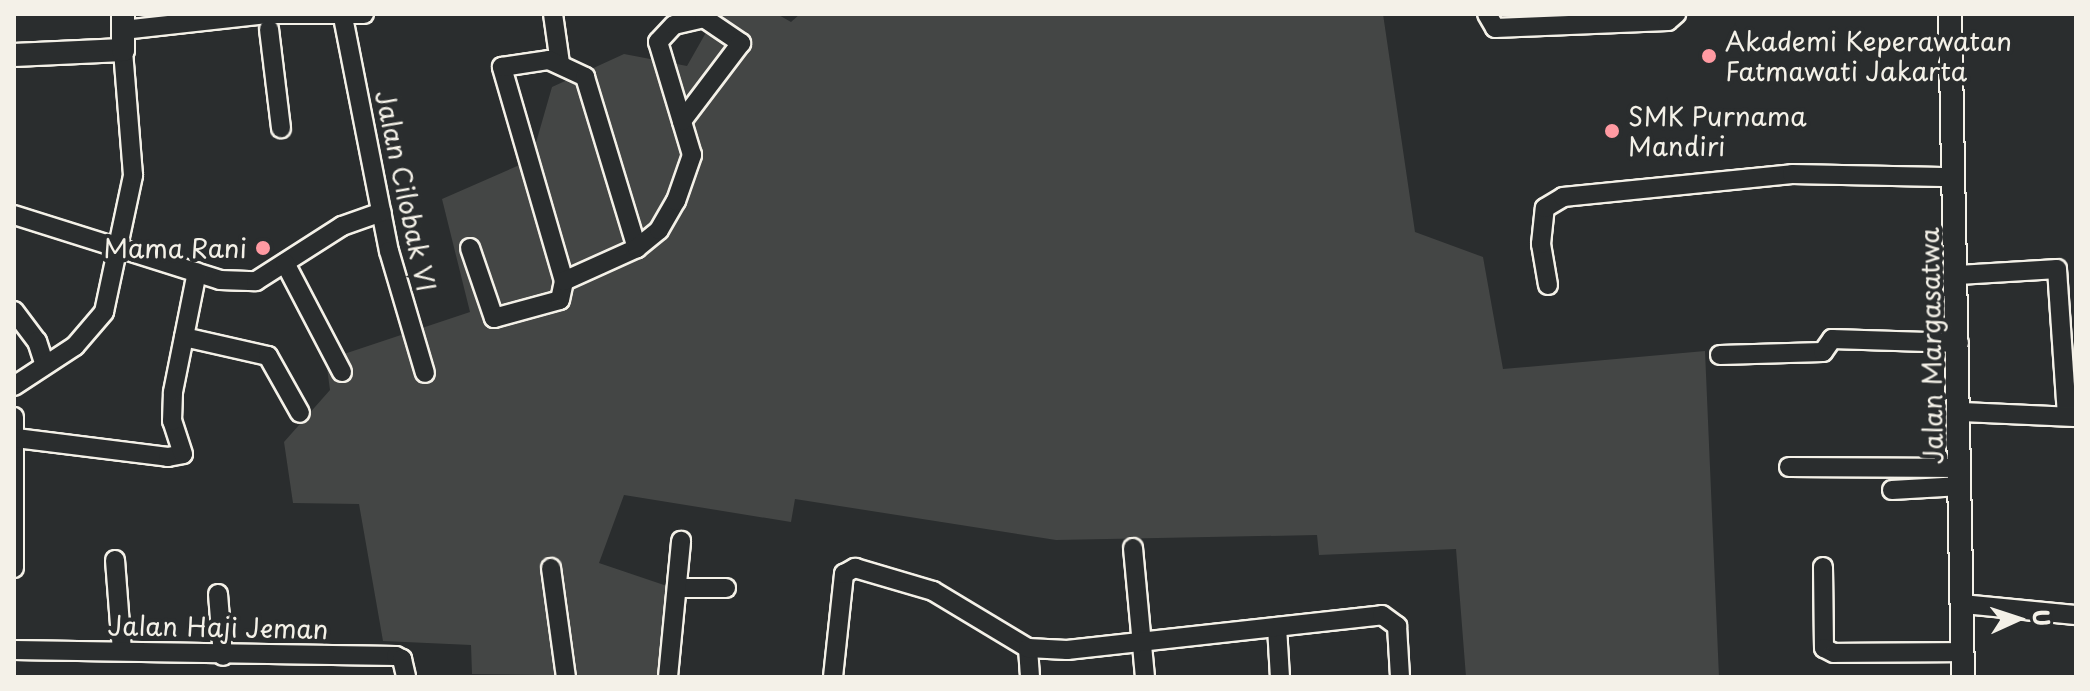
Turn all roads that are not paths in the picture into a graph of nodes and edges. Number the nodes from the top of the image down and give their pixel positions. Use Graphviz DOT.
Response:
graph roads {
  1 [pos="364,14"];
  2 [pos="553,14"];
  3 [pos="1487,14"];
  4 [pos="1676,14"];
  5 [pos="1950,14"];
  6 [pos="343,17"];
  7 [pos="269,21"];
  8 [pos="123,31"];
  9 [pos="14,55"];
  10 [pos="560,63"];
  11 [pos="682,121"];
  12 [pos="281,128"];
  13 [pos="1955,177"];
  14 [pos="382,212"];
  15 [pos="14,215"];
  16 [pos="470,248"];
  17 [pos="637,248"];
  18 [pos="121,250"];
  19 [pos="285,263"];
  20 [pos="197,272"];
  21 [pos="1959,275"];
  22 [pos="564,281"];
  23 [pos="1548,285"];
  24 [pos="14,311"];
  25 [pos="184,337"];
  26 [pos="1959,343"];
  27 [pos="1720,355"];
  28 [pos="44,362"];
  29 [pos="338,365"];
  30 [pos="425,373"];
  31 [pos="14,386"];
  32 [pos="1960,412"];
  33 [pos="300,413"];
  34 [pos="2072,416"];
  35 [pos="14,417"];
  36 [pos="16,438"];
  37 [pos="1789,467"];
  38 [pos="1961,477"];
  39 [pos="1892,490"];
  40 [pos="681,541"];
  41 [pos="1133,548"];
  42 [pos="115,560"];
  43 [pos="1823,567"];
  44 [pos="14,568"];
  45 [pos="551,568"];
  46 [pos="677,588"];
  47 [pos="726,588"];
  48 [pos="218,594"];
  49 [pos="1963,604"];
  50 [pos="2076,615"];
  51 [pos="1277,627"];
  52 [pos="1142,642"];
  53 [pos="1028,648"];
  54 [pos="14,650"];
  55 [pos="122,650"];
  56 [pos="1963,652"];
  57 [pos="223,656"];
  58 [pos="406,677"];
  59 [pos="566,677"];
  60 [pos="668,677"];
  61 [pos="833,677"];
  62 [pos="1030,677"];
  63 [pos="1145,677"];
  64 [pos="1280,677"];
  65 [pos="1400,677"];
  66 [pos="1963,677"];
  1 -- 6 [label="street"];
  2 -- 10 [label="street"];
  3 -- 4 [label="street"];
  5 -- 13 [label="street, Jalan Margasatwa"];
  6 -- 7 [label="street"];
  6 -- 14 [label="street, Jalan Cilobak VI"];
  7 -- 8 [label="street"];
  7 -- 12 [label="street"];
  8 -- 9 [label="street"];
  8 -- 18 [label="street"];
  10 -- 17 [label="street"];
  10 -- 22 [label="street"];
  11 -- 11 [label="street"];
  11 -- 17 [label="street"];
  13 -- 21 [label="street, Jalan Margasatwa"];
  13 -- 23 [label="street"];
  14 -- 19 [label="street"];
  14 -- 30 [label="street, Jalan Cilobak VI"];
  15 -- 18 [label="street"];
  16 -- 22 [label="street"];
  17 -- 22 [label="street"];
  18 -- 20 [label="street"];
  18 -- 28 [label="street"];
  19 -- 20 [label="street"];
  19 -- 29 [label="street"];
  20 -- 25 [label="street"];
  21 -- 26 [label="street, Jalan Margasatwa"];
  21 -- 34 [label="street"];
  24 -- 28 [label="street"];
  25 -- 33 [label="street"];
  25 -- 36 [label="street"];
  26 -- 27 [label="street"];
  26 -- 32 [label="street, Jalan Margasatwa"];
  28 -- 31 [label="street"];
  32 -- 34 [label="street"];
  32 -- 38 [label="street, Jalan Margasatwa"];
  35 -- 36 [label="street"];
  36 -- 44 [label="street"];
  37 -- 38 [label="street"];
  38 -- 39 [label="street"];
  38 -- 49 [label="street, Jalan Margasatwa"];
  40 -- 46 [label="street"];
  41 -- 52 [label="street"];
  42 -- 55 [label="street"];
  43 -- 56 [label="street"];
  45 -- 59 [label="street"];
  46 -- 47 [label="street"];
  46 -- 60 [label="street"];
  48 -- 57 [label="street"];
  49 -- 50 [label="street"];
  49 -- 56 [label="street, Jalan Margasatwa"];
  51 -- 52 [label="street"];
  51 -- 64 [label="street"];
  51 -- 65 [label="street"];
  52 -- 53 [label="street"];
  52 -- 63 [label="street"];
  53 -- 61 [label="street"];
  53 -- 62 [label="street"];
  54 -- 55 [label="street, Jalan Haji Jeman"];
  55 -- 57 [label="street, Jalan Haji Jeman"];
  56 -- 66 [label="street, Jalan Margasatwa"];
  57 -- 58 [label="street, Jalan Haji Jeman"];
}
